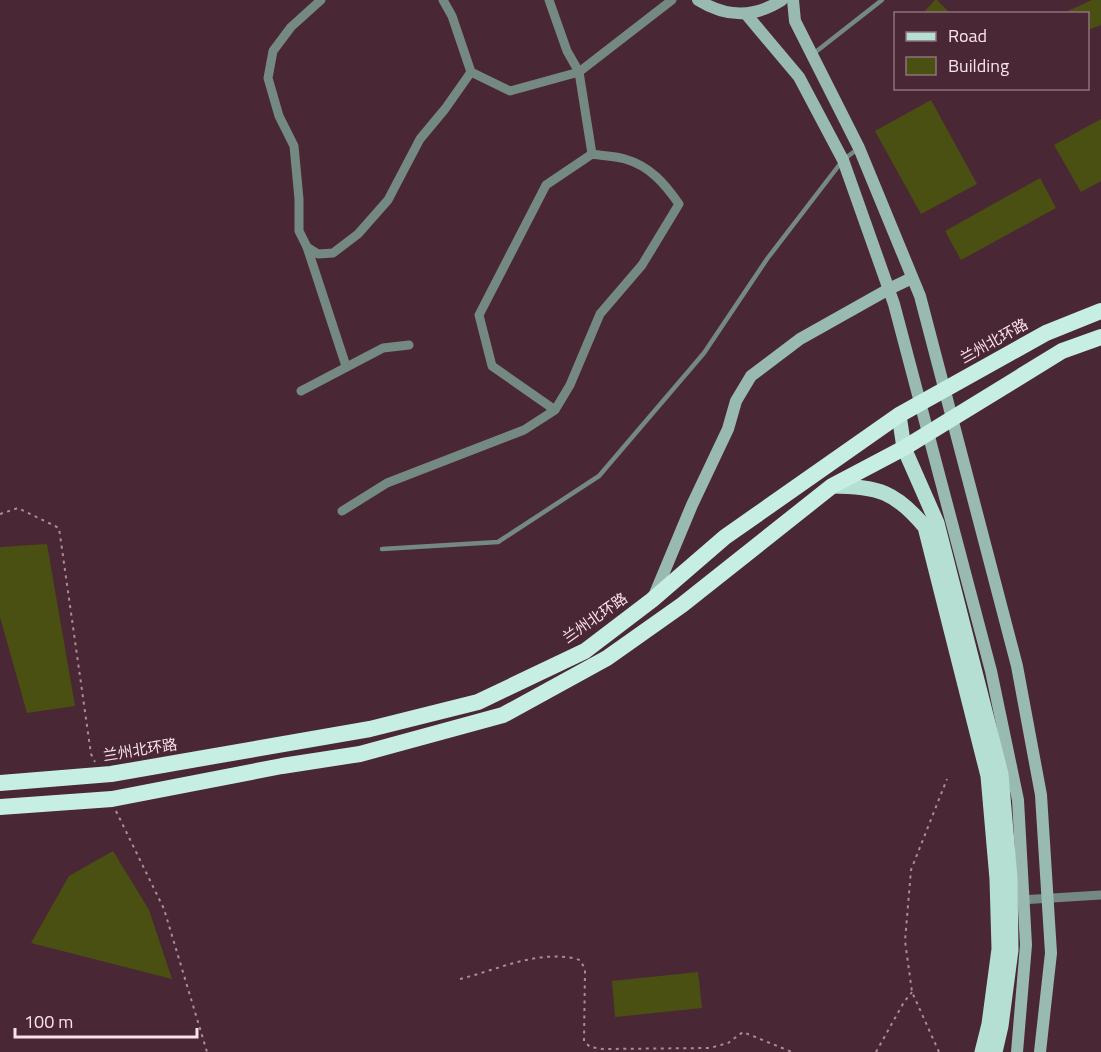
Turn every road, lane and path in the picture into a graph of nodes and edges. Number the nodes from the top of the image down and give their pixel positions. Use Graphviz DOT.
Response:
graph roads {
  1 [pos="321,0"];
  2 [pos="442,0"];
  3 [pos="549,0"];
  4 [pos="672,0"];
  5 [pos="698,0"];
  6 [pos="782,0"];
  7 [pos="793,0"];
  8 [pos="882,0"];
  9 [pos="746,14"];
  10 [pos="812,54"];
  11 [pos="471,72"];
  12 [pos="579,72"];
  13 [pos="859,148"];
  14 [pos="592,154"];
  15 [pos="843,160"];
  16 [pos="307,247"];
  17 [pos="912,278"];
  18 [pos="889,289"];
  19 [pos="1101,311"];
  20 [pos="1101,336"];
  21 [pos="410,345"];
  22 [pos="346,366"];
  23 [pos="301,391"];
  24 [pos="555,410"];
  25 [pos="899,415"];
  26 [pos="904,448"];
  27 [pos="832,486"];
  28 [pos="342,511"];
  29 [pos="382,549"];
  30 [pos="652,600"];
  31 [pos="947,779"];
  32 [pos="0,783"];
  33 [pos="0,807"];
  34 [pos="1101,895"];
  35 [pos="1010,900"];
  36 [pos="460,979"];
  37 [pos="912,992"];
  38 [pos="792,1052"];
  39 [pos="876,1052"];
  40 [pos="939,1052"];
  41 [pos="982,1052"];
  42 [pos="995,1052"];
  43 [pos="1017,1052"];
  44 [pos="1040,1052"];
  1 -- 16 [label="street"];
  2 -- 11 [label="street"];
  3 -- 12 [label="street"];
  4 -- 12 [label="street"];
  5 -- 9 [label="main road"];
  6 -- 9 [label="main road"];
  7 -- 10 [label="main road"];
  8 -- 10 [label="lane"];
  9 -- 15 [label="main road"];
  10 -- 13 [label="main road"];
  11 -- 12 [label="street"];
  11 -- 16 [label="street"];
  12 -- 14 [label="street"];
  13 -- 15 [label="lane"];
  13 -- 17 [label="main road"];
  14 -- 24 [label="street"];
  14 -- 24 [label="street"];
  15 -- 18 [label="main road"];
  15 -- 29 [label="lane"];
  16 -- 22 [label="street"];
  17 -- 18 [label="main road"];
  17 -- 44 [label="main road"];
  18 -- 30 [label="main road"];
  18 -- 43 [label="main road"];
  19 -- 25 [label="highway, 兰州北环路"];
  20 -- 26 [label="highway"];
  21 -- 22 [label="street"];
  22 -- 23 [label="street"];
  24 -- 28 [label="street"];
  25 -- 26 [label="main road"];
  25 -- 30 [label="highway, 兰州北环路"];
  26 -- 27 [label="highway"];
  26 -- 35 [label="main road"];
  27 -- 33 [label="highway"];
  27 -- 41 [label="main road"];
  30 -- 32 [label="highway, 兰州北环路"];
  31 -- 37 [label="path"];
  34 -- 35 [label="street"];
  35 -- 42 [label="main road"];
  36 -- 38 [label="path"];
  37 -- 39 [label="path"];
  37 -- 40 [label="path"];
}
